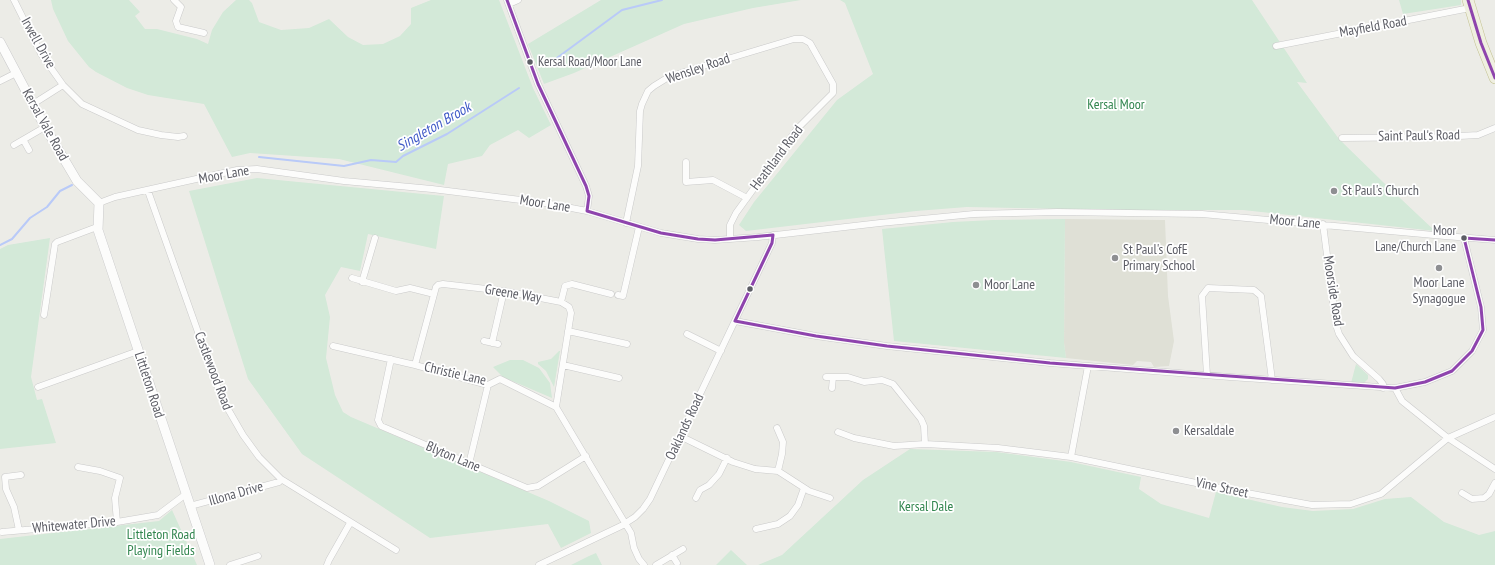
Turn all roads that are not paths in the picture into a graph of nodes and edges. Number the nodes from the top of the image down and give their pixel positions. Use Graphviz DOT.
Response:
graph roads {
  1 [pos="14,0"];
  2 [pos="174,0"];
  3 [pos="518,0"];
  4 [pos="508,2"];
  5 [pos="1469,4"];
  6 [pos="204,33"];
  7 [pos="0,42"];
  8 [pos="1276,46"];
  9 [pos="1493,66"];
  10 [pos="16,73"];
  11 [pos="1495,78"];
  12 [pos="0,81"];
  13 [pos="833,84"];
  14 [pos="63,85"];
  15 [pos="33,104"];
  16 [pos="46,128"];
  17 [pos="1495,128"];
  18 [pos="184,136"];
  19 [pos="1342,138"];
  20 [pos="24,141"];
  21 [pos="14,145"];
  22 [pos="29,150"];
  23 [pos="686,162"];
  24 [pos="148,191"];
  25 [pos="747,198"];
  26 [pos="99,203"];
  27 [pos="587,211"];
  28 [pos="626,223"];
  29 [pos="1323,224"];
  30 [pos="97,227"];
  31 [pos="639,227"];
  32 [pos="773,235"];
  33 [pos="374,238"];
  34 [pos="1464,238"];
  35 [pos="730,239"];
  36 [pos="1495,240"];
  37 [pos="352,278"];
  38 [pos="362,282"];
  39 [pos="504,291"];
  40 [pos="434,294"];
  41 [pos="561,302"];
  42 [pos="44,315"];
  43 [pos="736,321"];
  44 [pos="568,331"];
  45 [pos="687,334"];
  46 [pos="484,341"];
  47 [pos="627,344"];
  48 [pos="333,346"];
  49 [pos="138,351"];
  50 [pos="721,351"];
  51 [pos="391,359"];
  52 [pos="415,365"];
  53 [pos="563,365"];
  54 [pos="1088,366"];
  55 [pos="1207,376"];
  56 [pos="619,378"];
  57 [pos="1272,380"];
  58 [pos="488,385"];
  59 [pos="38,387"];
  60 [pos="832,388"];
  61 [pos="1383,388"];
  62 [pos="1395,388"];
  63 [pos="556,407"];
  64 [pos="1495,417"];
  65 [pos="777,428"];
  66 [pos="838,432"];
  67 [pos="680,436"];
  68 [pos="1448,438"];
  69 [pos="925,444"];
  70 [pos="586,456"];
  71 [pos="1071,457"];
  72 [pos="727,458"];
  73 [pos="469,464"];
  74 [pos="78,467"];
  75 [pos="1495,468"];
  76 [pos="778,471"];
  77 [pos="21,475"];
  78 [pos="281,479"];
  79 [pos="1495,483"];
  80 [pos="804,488"];
  81 [pos="1462,493"];
  82 [pos="186,494"];
  83 [pos="696,498"];
  84 [pos="830,498"];
  85 [pos="190,506"];
  86 [pos="117,522"];
  87 [pos="350,522"];
  88 [pos="625,523"];
  89 [pos="756,529"];
  90 [pos="19,530"];
  91 [pos="2,532"];
  92 [pos="683,549"];
  93 [pos="396,550"];
  94 [pos="672,555"];
  95 [pos="258,556"];
  96 [pos="677,563"];
  97 [pos="210,565"];
  98 [pos="230,565"];
  99 [pos="327,565"];
  100 [pos="539,565"];
  101 [pos="644,565"];
  102 [pos="656,565"];
  1 -- 14 [label="street, Irwell Drive"];
  2 -- 6 [label="street"];
  3 -- 4 [label="street"];
  4 -- 27 [label="street"];
  5 -- 8 [label="street, Mayfield Road"];
  5 -- 9 [label="highway"];
  7 -- 10 [label="street, Kersal Vale Road"];
  9 -- 11 [label="highway"];
  10 -- 12 [label="street"];
  10 -- 15 [label="street, Kersal Vale Road"];
  13 -- 25 [label="street, Heathland Road"];
  13 -- 28 [label="street, Wensley Road"];
  14 -- 15 [label="street"];
  14 -- 18 [label="street, Irwell Drive"];
  15 -- 16 [label="street, Kersal Vale Road"];
  16 -- 20 [label="street"];
  16 -- 26 [label="street, Kersal Vale Road"];
  17 -- 19 [label="street, Saint Paul's Road"];
  20 -- 21 [label="street"];
  20 -- 22 [label="street"];
  23 -- 25 [label="street"];
  24 -- 26 [label="street, Moor Lane"];
  24 -- 27 [label="street, Moor Lane"];
  24 -- 78 [label="street, Castlewood Road"];
  25 -- 35 [label="street, Heathland Road"];
  26 -- 30 [label="street, Littleton Road"];
  27 -- 28 [label="street, Moor Lane"];
  28 -- 31 [label="street, Moor Lane"];
  29 -- 32 [label="street, Moor Lane"];
  29 -- 34 [label="street, Moor Lane"];
  29 -- 61 [label="street, Moorside Road"];
  30 -- 42 [label="street"];
  30 -- 49 [label="street, Littleton Road"];
  31 -- 35 [label="street, Moor Lane"];
  31 -- 41 [label="street"];
  32 -- 35 [label="street, Moor Lane"];
  32 -- 43 [label="street, Oaklands Road"];
  33 -- 38 [label="street"];
  34 -- 36 [label="street, Moor Lane"];
  34 -- 62 [label="street"];
  37 -- 38 [label="street"];
  38 -- 40 [label="street"];
  39 -- 40 [label="street, Greene Way"];
  39 -- 41 [label="street, Greene Way"];
  39 -- 46 [label="street"];
  40 -- 52 [label="street"];
  41 -- 44 [label="street, Greene Way"];
  43 -- 50 [label="street, Oaklands Road"];
  43 -- 54 [label="street"];
  44 -- 47 [label="street"];
  44 -- 53 [label="street, Greene Way"];
  45 -- 50 [label="street"];
  48 -- 51 [label="street, Christie Lane"];
  49 -- 59 [label="street"];
  49 -- 82 [label="street, Littleton Road"];
  50 -- 67 [label="street, Oaklands Road"];
  51 -- 52 [label="street, Christie Lane"];
  51 -- 73 [label="street, Blyton Lane"];
  52 -- 58 [label="street, Christie Lane"];
  53 -- 56 [label="street"];
  53 -- 63 [label="street, Greene Way"];
  54 -- 55 [label="street"];
  54 -- 71 [label="street"];
  55 -- 57 [label="street"];
  55 -- 57 [label="street"];
  57 -- 61 [label="street"];
  58 -- 63 [label="street, Christie Lane"];
  58 -- 73 [label="street"];
  60 -- 69 [label="street"];
  61 -- 62 [label="street"];
  62 -- 68 [label="street"];
  63 -- 70 [label="street"];
  64 -- 68 [label="street, Vine Street"];
  65 -- 76 [label="street"];
  66 -- 69 [label="street, Vine Street"];
  67 -- 72 [label="street"];
  67 -- 88 [label="street, Oaklands Road"];
  68 -- 71 [label="street, Vine Street"];
  68 -- 75 [label="street"];
  69 -- 71 [label="street, Vine Street"];
  70 -- 73 [label="street, Blyton Lane"];
  70 -- 88 [label="street"];
  72 -- 76 [label="street"];
  72 -- 83 [label="street"];
  74 -- 86 [label="street"];
  76 -- 80 [label="street"];
  77 -- 90 [label="street"];
  78 -- 85 [label="street, Illona Drive"];
  78 -- 87 [label="street, Castlewood Road"];
  79 -- 81 [label="street"];
  80 -- 84 [label="street"];
  80 -- 89 [label="street"];
  82 -- 85 [label="street, Littleton Road"];
  82 -- 86 [label="street, Whitewater Drive"];
  85 -- 97 [label="street, Littleton Road"];
  86 -- 90 [label="street, Whitewater Drive"];
  87 -- 93 [label="street, Castlewood Road"];
  87 -- 99 [label="street"];
  88 -- 100 [label="street, Oaklands Road"];
  88 -- 101 [label="street"];
  90 -- 91 [label="street, Whitewater Drive"];
  92 -- 94 [label="street"];
  94 -- 96 [label="street"];
  94 -- 102 [label="street"];
  95 -- 98 [label="street"];
}
